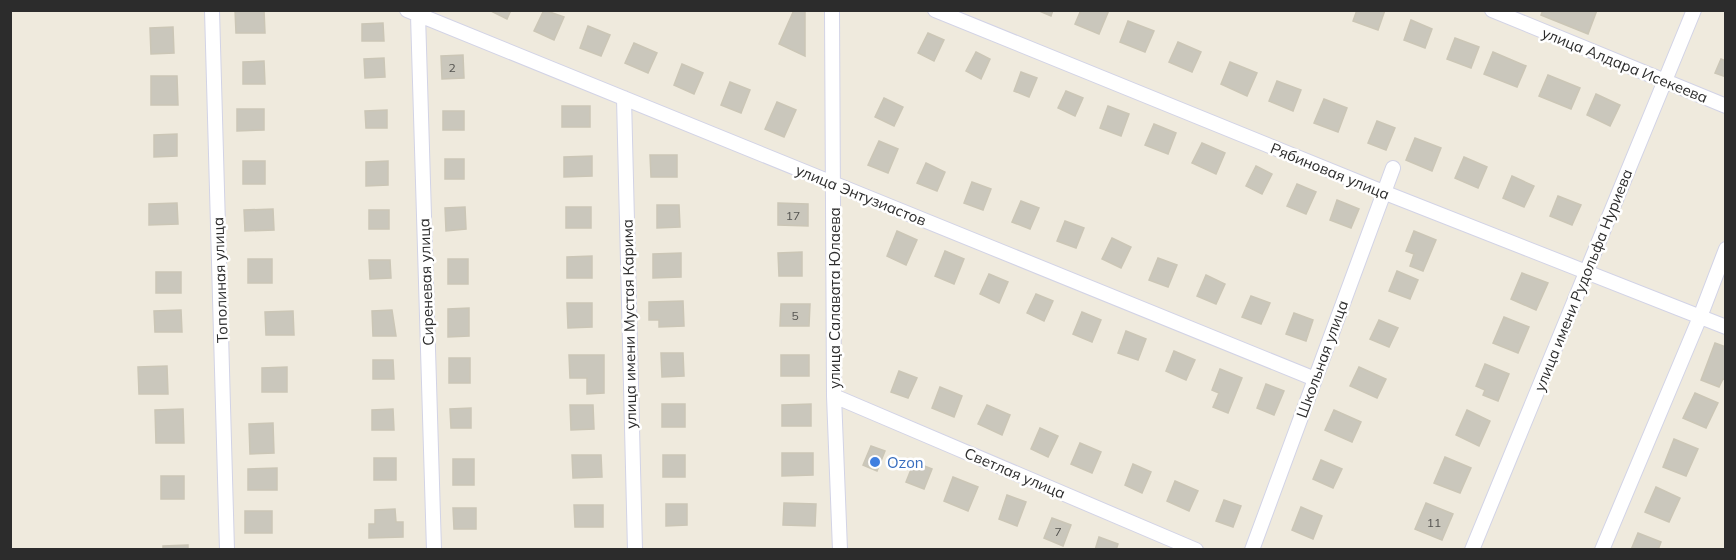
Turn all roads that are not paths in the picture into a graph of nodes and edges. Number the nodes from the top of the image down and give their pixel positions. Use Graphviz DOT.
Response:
graph roads {
  1 [pos="212,10"];
  2 [pos="832,10"];
  3 [pos="935,10"];
  4 [pos="1492,10"];
  5 [pos="1694,10"];
  6 [pos="413,13"];
  7 [pos="1665,81"];
  8 [pos="624,98"];
  9 [pos="1725,106"];
  10 [pos="1392,168"];
  11 [pos="833,183"];
  12 [pos="1383,192"];
  13 [pos="1725,249"];
  14 [pos="1586,272"];
  15 [pos="1700,317"];
  16 [pos="1725,327"];
  17 [pos="1315,379"];
  18 [pos="834,396"];
  19 [pos="227,549"];
  20 [pos="434,549"];
  21 [pos="635,549"];
  22 [pos="840,549"];
  23 [pos="1196,549"];
  24 [pos="1252,549"];
  25 [pos="1472,549"];
  26 [pos="1602,549"];
  1 -- 19 [label="street, Тополиная улица"];
  2 -- 11 [label="street, улица Салавата Юлаева"];
  3 -- 12 [label="street, Рябиновая улица"];
  4 -- 7 [label="street, улица Алдара Исекеева"];
  5 -- 7 [label="street, улица имени Рудольфа Нуриева"];
  6 -- 8 [label="street, улица Энтузиастов"];
  6 -- 20 [label="street, Сиреневая улица"];
  7 -- 9 [label="street, улица Алдара Исекеева"];
  7 -- 14 [label="street, улица имени Рудольфа Нуриева"];
  8 -- 11 [label="street, улица Энтузиастов"];
  8 -- 21 [label="street, улица имени Мустая Карима"];
  10 -- 12 [label="street, Школьная улица"];
  11 -- 17 [label="street, улица Энтузиастов"];
  11 -- 18 [label="street, улица Салавата Юлаева"];
  12 -- 14 [label="street, Рябиновая улица"];
  12 -- 17 [label="street, Школьная улица"];
  13 -- 15 [label="street"];
  14 -- 15 [label="street, Рябиновая улица"];
  14 -- 25 [label="street, улица имени Рудольфа Нуриева"];
  15 -- 16 [label="street, Рябиновая улица"];
  15 -- 26 [label="street"];
  17 -- 24 [label="street, Школьная улица"];
  18 -- 22 [label="street, улица Салавата Юлаева"];
  18 -- 23 [label="street, Светлая улица"];
}
